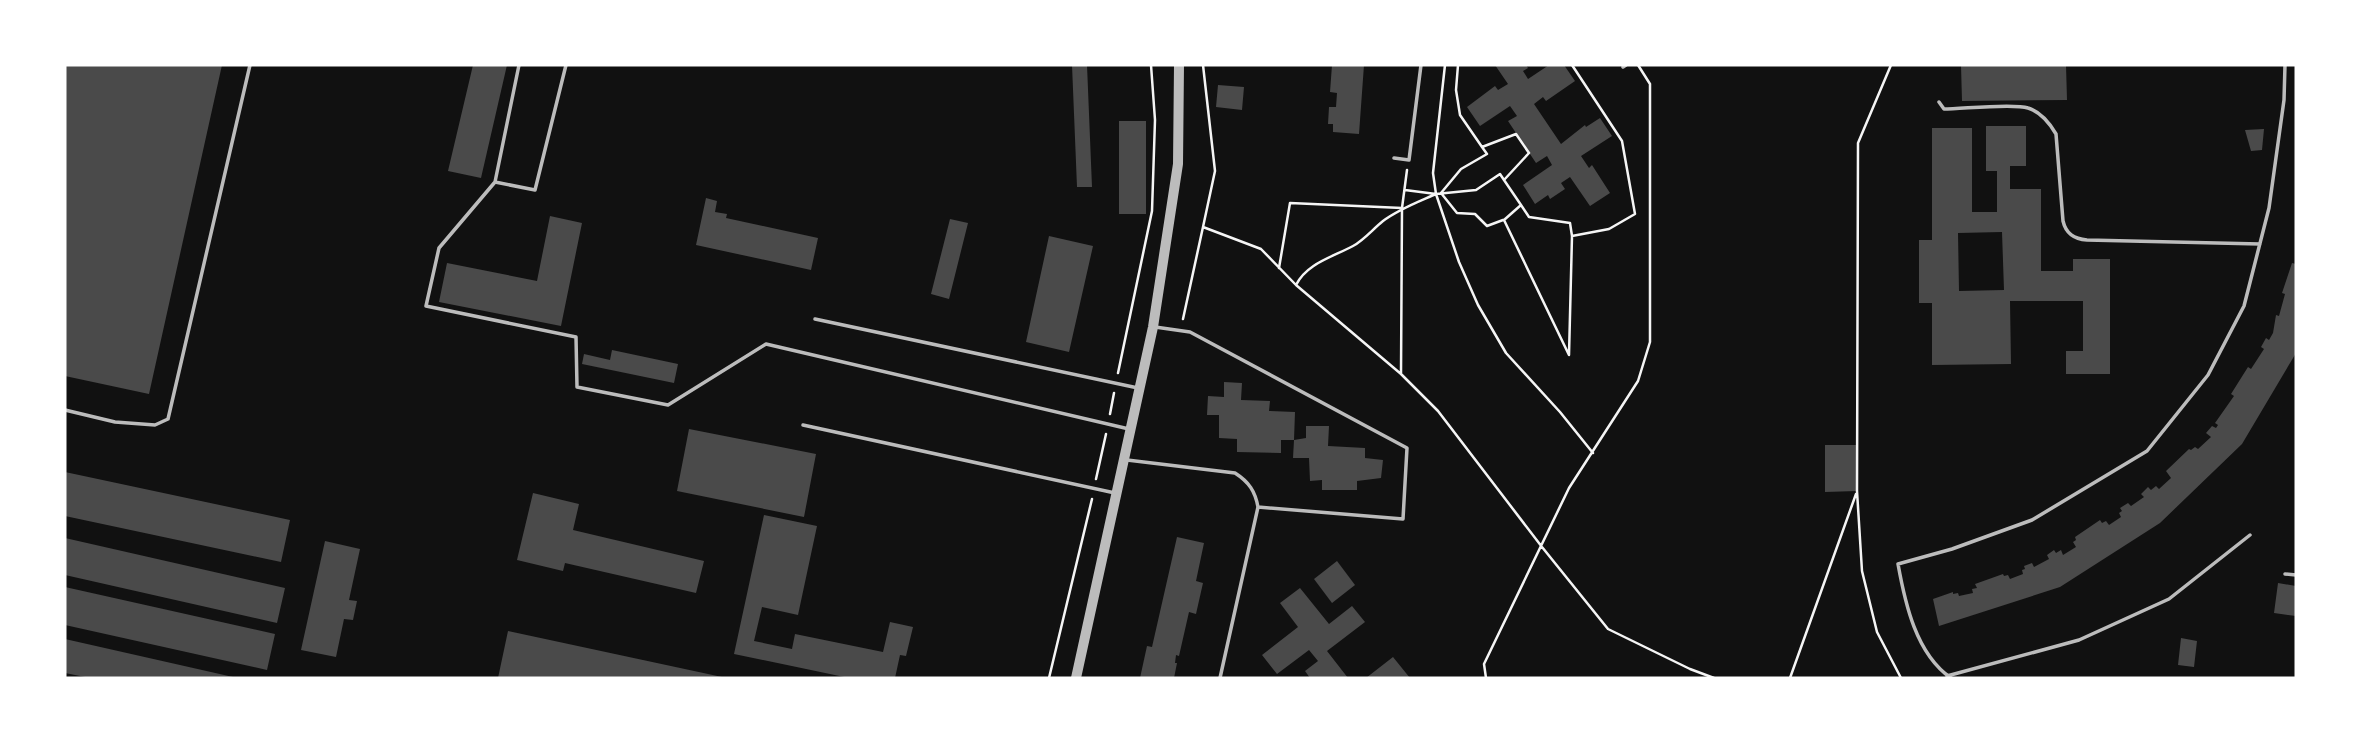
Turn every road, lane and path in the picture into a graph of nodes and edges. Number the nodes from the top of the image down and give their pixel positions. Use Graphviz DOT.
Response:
graph roads {
  1 [pos="250,65"];
  2 [pos="519,65"];
  3 [pos="566,65"];
  4 [pos="1179,65"];
  5 [pos="1203,65"];
  6 [pos="1421,65"];
  7 [pos="1445,65"];
  8 [pos="1458,65"];
  9 [pos="1572,65"];
  10 [pos="1638,65"];
  11 [pos="1891,65"];
  12 [pos="2285,65"];
  13 [pos="1939,102"];
  14 [pos="1482,147"];
  15 [pos="1394,158"];
  16 [pos="1409,160"];
  17 [pos="1504,180"];
  18 [pos="495,183"];
  19 [pos="1405,190"];
  20 [pos="1439,194"];
  21 [pos="1521,205"];
  22 [pos="1402,208"];
  23 [pos="1504,220"];
  24 [pos="1203,227"];
  25 [pos="1572,236"];
  26 [pos="2260,244"];
  27 [pos="1279,268"];
  28 [pos="1296,285"];
  29 [pos="815,319"];
  30 [pos="1153,327"];
  31 [pos="1180,331"];
  32 [pos="1401,374"];
  33 [pos="1140,388"];
  34 [pos="65,410"];
  35 [pos="803,425"];
  36 [pos="1131,430"];
  37 [pos="1593,453"];
  38 [pos="1124,460"];
  39 [pos="1857,491"];
  40 [pos="1117,493"];
  41 [pos="1258,507"];
  42 [pos="2250,535"];
  43 [pos="1542,547"];
  44 [pos="2285,574"];
  45 [pos="2296,576"];
  46 [pos="1076,678"];
  47 [pos="1220,678"];
  48 [pos="1486,678"];
  49 [pos="1714,678"];
  50 [pos="1790,678"];
  51 [pos="1901,678"];
  52 [pos="1949,678"];
  1 -- 34 [label="lane"];
  2 -- 18 [label="lane"];
  3 -- 18 [label="lane"];
  4 -- 30 [label="street"];
  5 -- 24 [label="path"];
  6 -- 16 [label="lane"];
  7 -- 20 [label="path"];
  8 -- 14 [label="path"];
  9 -- 25 [label="path"];
  10 -- 37 [label="path"];
  11 -- 39 [label="path"];
  12 -- 26 [label="lane"];
  13 -- 26 [label="lane"];
  14 -- 17 [label="path"];
  14 -- 20 [label="path"];
  15 -- 16 [label="lane"];
  16 -- 19 [label="path"];
  17 -- 20 [label="path"];
  17 -- 21 [label="path"];
  18 -- 36 [label="lane"];
  19 -- 20 [label="path"];
  19 -- 22 [label="path"];
  20 -- 22 [label="path"];
  20 -- 23 [label="path"];
  20 -- 37 [label="path"];
  21 -- 23 [label="path"];
  21 -- 25 [label="path"];
  22 -- 27 [label="path"];
  22 -- 28 [label="path"];
  22 -- 32 [label="path"];
  23 -- 25 [label="path"];
  24 -- 27 [label="path"];
  24 -- 31 [label="path"];
  26 -- 52 [label="lane"];
  27 -- 28 [label="path"];
  28 -- 32 [label="path"];
  29 -- 33 [label="lane"];
  30 -- 31 [label="lane"];
  30 -- 33 [label="street"];
  31 -- 41 [label="lane"];
  32 -- 43 [label="path"];
  33 -- 36 [label="street"];
  35 -- 40 [label="lane"];
  36 -- 38 [label="street"];
  37 -- 43 [label="path"];
  38 -- 40 [label="street"];
  38 -- 41 [label="lane"];
  39 -- 50 [label="path"];
  39 -- 51 [label="path"];
  40 -- 46 [label="street"];
  41 -- 47 [label="lane"];
  42 -- 52 [label="lane"];
  43 -- 48 [label="path"];
  43 -- 49 [label="path"];
  44 -- 45 [label="lane"];
}
